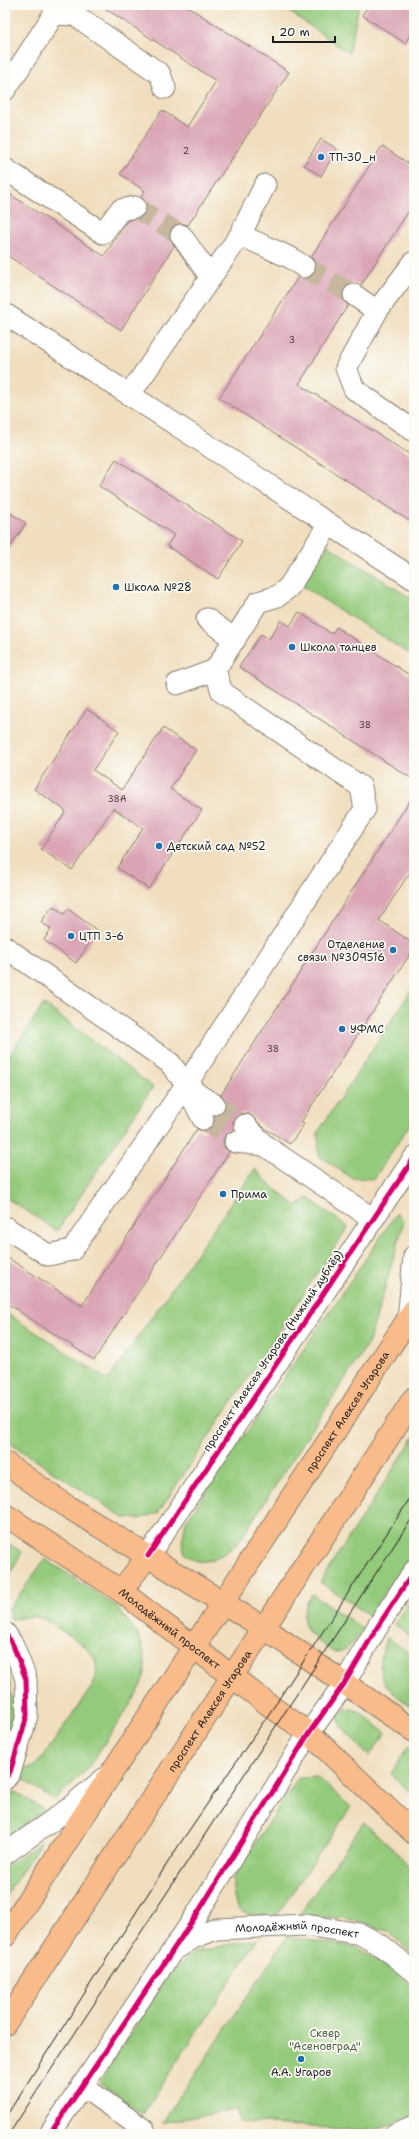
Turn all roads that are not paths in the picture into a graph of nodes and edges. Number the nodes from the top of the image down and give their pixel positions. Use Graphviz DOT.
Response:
graph roads {
  1 [pos="6,88"];
  2 [pos="165,88"];
  3 [pos="5,169"];
  4 [pos="265,185"];
  5 [pos="135,207"];
  6 [pos="181,235"];
  7 [pos="240,235"];
  8 [pos="414,262"];
  9 [pos="304,267"];
  10 [pos="211,278"];
  11 [pos="354,295"];
  12 [pos="377,311"];
  13 [pos="5,314"];
  14 [pos="130,394"];
  15 [pos="414,431"];
  16 [pos="329,524"];
  17 [pos="414,579"];
  18 [pos="207,619"];
  19 [pos="235,640"];
  20 [pos="215,670"];
  21 [pos="177,684"];
  22 [pos="5,946"];
  23 [pos="186,1085"];
  24 [pos="209,1112"];
  25 [pos="240,1133"];
  26 [pos="414,1158"];
  27 [pos="373,1219"];
  28 [pos="5,1227"];
  29 [pos="414,1256"];
  30 [pos="411,1315"];
  31 [pos="414,1398"];
  32 [pos="5,1463"];
  33 [pos="5,1515"];
  34 [pos="148,1556"];
  35 [pos="414,1571"];
  36 [pos="121,1591"];
  37 [pos="222,1604"];
  38 [pos="264,1628"];
  39 [pos="5,1633"];
  40 [pos="194,1646"];
  41 [pos="233,1675"];
  42 [pos="344,1684"];
  43 [pos="414,1731"];
  44 [pos="309,1733"];
  45 [pos="113,1771"];
  46 [pos="5,1779"];
  47 [pos="414,1833"];
  48 [pos="5,1854"];
  49 [pos="5,1936"];
  50 [pos="173,1951"];
  51 [pos="414,1972"];
  52 [pos="5,2024"];
  53 [pos="82,2086"];
  54 [pos="414,2126"];
  55 [pos="50,2134"];
  56 [pos="146,2134"];
  57 [pos="395,2134"];
  1 -- 2 [label="street"];
  3 -- 5 [label="street"];
  4 -- 7 [label="street"];
  6 -- 10 [label="street"];
  7 -- 9 [label="street"];
  7 -- 10 [label="street"];
  8 -- 12 [label="street"];
  10 -- 14 [label="street"];
  11 -- 12 [label="street"];
  12 -- 15 [label="street"];
  13 -- 14 [label="street"];
  14 -- 16 [label="street"];
  16 -- 17 [label="street"];
  16 -- 19 [label="street"];
  18 -- 19 [label="street"];
  19 -- 20 [label="street"];
  20 -- 21 [label="street"];
  20 -- 23 [label="street"];
  22 -- 23 [label="street"];
  23 -- 24 [label="street"];
  23 -- 28 [label="street"];
  25 -- 27 [label="street"];
  26 -- 27 [label="street, проспект Алексея Угарова (Нижний дублёр)"];
  27 -- 34 [label="street, проспект Алексея Угарова (Нижний дублёр)"];
  29 -- 30 [label="street"];
  30 -- 37 [label="main road, проспект Алексея Угарова"];
  31 -- 38 [label="main road, проспект Алексея Угарова"];
  32 -- 34 [label="main road"];
  33 -- 36 [label="main road, Молодёжный проспект"];
  34 -- 36 [label="main road"];
  34 -- 37 [label="main road"];
  35 -- 42 [label="street"];
  36 -- 40 [label="main road, Молодёжный проспект"];
  37 -- 38 [label="main road"];
  37 -- 40 [label="main road, проспект Алексея Угарова"];
  38 -- 41 [label="main road, проспект Алексея Угарова"];
  38 -- 42 [label="main road"];
  39 -- 46 [label="street"];
  40 -- 41 [label="main road, Молодёжный проспект"];
  40 -- 45 [label="main road, проспект Алексея Угарова"];
  41 -- 44 [label="main road, Молодёжный проспект"];
  41 -- 52 [label="main road, проспект Алексея Угарова"];
  42 -- 43 [label="main road"];
  42 -- 44 [label="street"];
  44 -- 47 [label="main road, Молодёжный проспект"];
  44 -- 50 [label="street"];
  45 -- 48 [label="street"];
  45 -- 49 [label="main road, проспект Алексея Угарова"];
  50 -- 51 [label="street, Молодёжный проспект"];
  50 -- 53 [label="street"];
  53 -- 55 [label="street"];
  53 -- 56 [label="street"];
  54 -- 57 [label="street"];
}
